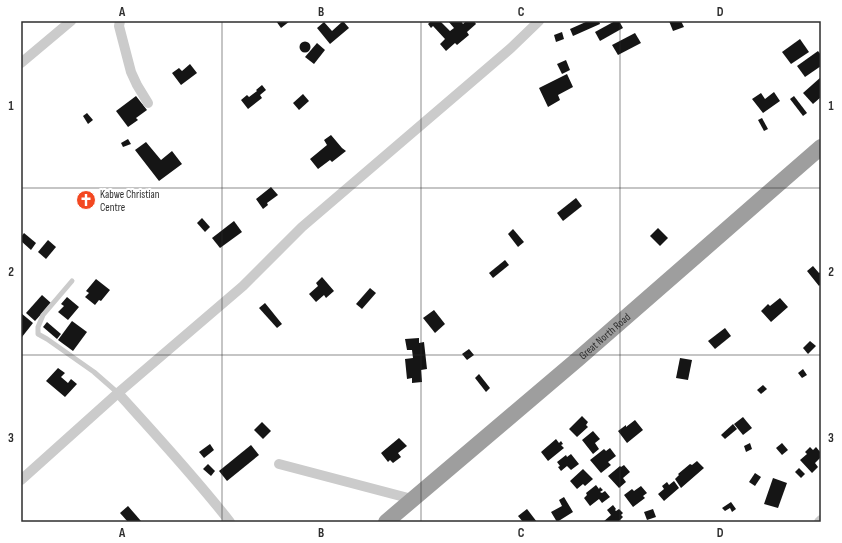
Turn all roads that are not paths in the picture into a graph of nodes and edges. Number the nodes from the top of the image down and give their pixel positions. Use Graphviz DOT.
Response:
graph roads {
  1 [pos="71,21"];
  2 [pos="120,21"];
  3 [pos="539,21"];
  4 [pos="21,63"];
  5 [pos="148,103"];
  6 [pos="821,147"];
  7 [pos="72,281"];
  8 [pos="118,393"];
  9 [pos="279,464"];
  10 [pos="21,480"];
  11 [pos="412,499"];
  12 [pos="230,522"];
  13 [pos="386,522"];
  1 -- 4 [label="street"];
  2 -- 5 [label="street"];
  3 -- 8 [label="street"];
  6 -- 11 [label="highway, Great North Road"];
  7 -- 8 [label="lane"];
  8 -- 10 [label="street"];
  8 -- 12 [label="street"];
  9 -- 11 [label="street"];
  11 -- 13 [label="highway, Great North Road"];
}
